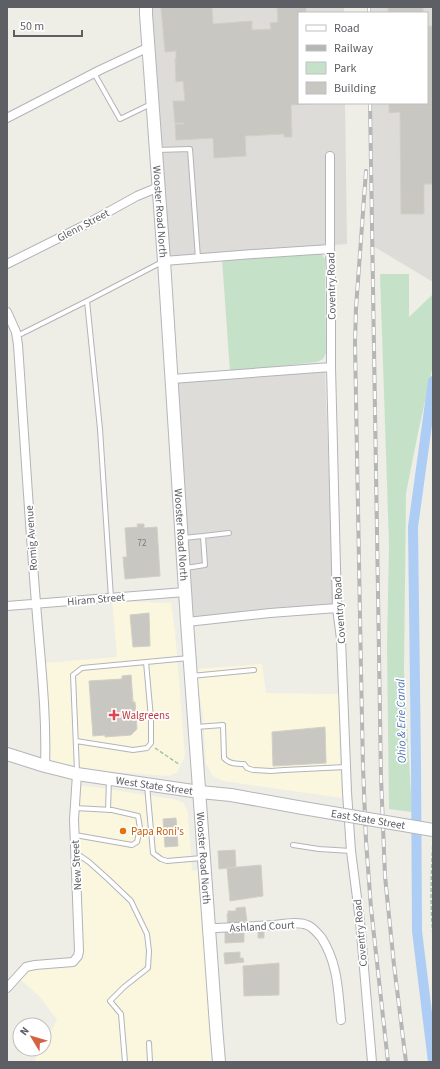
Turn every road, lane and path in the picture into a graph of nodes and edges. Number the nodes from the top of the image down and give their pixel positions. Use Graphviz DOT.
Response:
graph roads {
  1 [pos="146,7"];
  2 [pos="149,47"];
  3 [pos="94,73"];
  4 [pos="153,103"];
  5 [pos="7,118"];
  6 [pos="156,150"];
  7 [pos="330,156"];
  8 [pos="159,187"];
  9 [pos="330,249"];
  10 [pos="198,258"];
  11 [pos="164,261"];
  12 [pos="7,264"];
  13 [pos="87,301"];
  14 [pos="7,312"];
  15 [pos="17,336"];
  16 [pos="331,367"];
  17 [pos="172,379"];
  18 [pos="229,533"];
  19 [pos="203,536"];
  20 [pos="182,538"];
  21 [pos="184,568"];
  22 [pos="185,592"];
  23 [pos="111,598"];
  24 [pos="36,604"];
  25 [pos="7,606"];
  26 [pos="337,608"];
  27 [pos="187,622"];
  28 [pos="190,658"];
  29 [pos="146,662"];
  30 [pos="254,670"];
  31 [pos="191,676"];
  32 [pos="195,728"];
  33 [pos="76,741"];
  34 [pos="150,745"];
  35 [pos="7,754"];
  36 [pos="180,765"];
  37 [pos="45,766"];
  38 [pos="346,767"];
  39 [pos="77,774"];
  40 [pos="109,779"];
  41 [pos="147,784"];
  42 [pos="200,792"];
  43 [pos="75,808"];
  44 [pos="303,808"];
  45 [pos="108,810"];
  46 [pos="433,830"];
  47 [pos="74,834"];
  48 [pos="433,838"];
  49 [pos="293,845"];
  50 [pos="351,851"];
  51 [pos="75,853"];
  52 [pos="204,858"];
  53 [pos="209,928"];
  54 [pos="433,936"];
  55 [pos="7,988"];
  56 [pos="341,1020"];
  57 [pos="149,1043"];
  58 [pos="125,1062"];
  59 [pos="150,1062"];
  60 [pos="219,1062"];
  61 [pos="372,1062"];
  1 -- 2 [label="main road, Wooster Road North"];
  2 -- 3 [label="street"];
  2 -- 4 [label="main road, Wooster Road North"];
  3 -- 4 [label="lane"];
  3 -- 5 [label="street"];
  4 -- 6 [label="main road, Wooster Road North"];
  6 -- 8 [label="main road, Wooster Road North"];
  6 -- 10 [label="lane"];
  7 -- 9 [label="street, Coventry Road"];
  8 -- 11 [label="main road, Wooster Road North"];
  8 -- 12 [label="street, Glenn Street"];
  9 -- 10 [label="street"];
  9 -- 16 [label="street, Coventry Road"];
  10 -- 11 [label="street"];
  11 -- 13 [label="lane"];
  11 -- 17 [label="main road, Wooster Road North"];
  13 -- 15 [label="lane"];
  13 -- 23 [label="lane"];
  14 -- 15 [label="street, Romig Avenue"];
  15 -- 24 [label="street, Romig Avenue"];
  16 -- 17 [label="street"];
  16 -- 26 [label="street, Coventry Road"];
  17 -- 20 [label="main road, Wooster Road North"];
  18 -- 19 [label="lane"];
  19 -- 20 [label="lane"];
  19 -- 21 [label="lane"];
  20 -- 21 [label="main road, Wooster Road North"];
  21 -- 22 [label="main road, Wooster Road North"];
  22 -- 23 [label="street, Hiram Street"];
  22 -- 27 [label="main road, Wooster Road North"];
  23 -- 24 [label="street, Hiram Street"];
  24 -- 25 [label="street, Hiram Street"];
  24 -- 37 [label="street, Romig Avenue"];
  26 -- 27 [label="street"];
  26 -- 38 [label="street, Coventry Road"];
  27 -- 28 [label="main road, Wooster Road North"];
  28 -- 29 [label="lane"];
  28 -- 31 [label="main road, Wooster Road North"];
  29 -- 33 [label="lane"];
  29 -- 34 [label="lane"];
  30 -- 31 [label="lane"];
  31 -- 32 [label="main road, Wooster Road North"];
  32 -- 38 [label="lane"];
  32 -- 42 [label="main road, Wooster Road North"];
  33 -- 34 [label="lane"];
  33 -- 39 [label="lane"];
  34 -- 36 [label="path"];
  35 -- 37 [label="main road, West State Street"];
  37 -- 39 [label="main road, West State Street"];
  38 -- 50 [label="street, Coventry Road"];
  39 -- 40 [label="main road, West State Street"];
  39 -- 43 [label="street, New Street"];
  40 -- 41 [label="main road, West State Street"];
  40 -- 45 [label="lane"];
  41 -- 42 [label="main road, West State Street"];
  41 -- 52 [label="lane"];
  42 -- 44 [label="main road, West State Street"];
  42 -- 52 [label="main road, Wooster Road North"];
  43 -- 45 [label="lane"];
  43 -- 47 [label="street, New Street"];
  44 -- 46 [label="main road, East State Street, bridge"];
  45 -- 47 [label="lane"];
  47 -- 51 [label="street, New Street"];
  48 -- 54 [label="path"];
  49 -- 50 [label="lane"];
  50 -- 61 [label="street, Coventry Road"];
  51 -- 55 [label="street, New Street"];
  51 -- 58 [label="lane"];
  52 -- 53 [label="main road, Wooster Road North"];
  53 -- 56 [label="street, Ashland Court"];
  53 -- 60 [label="main road, Wooster Road North"];
  57 -- 59 [label="lane"];
}
